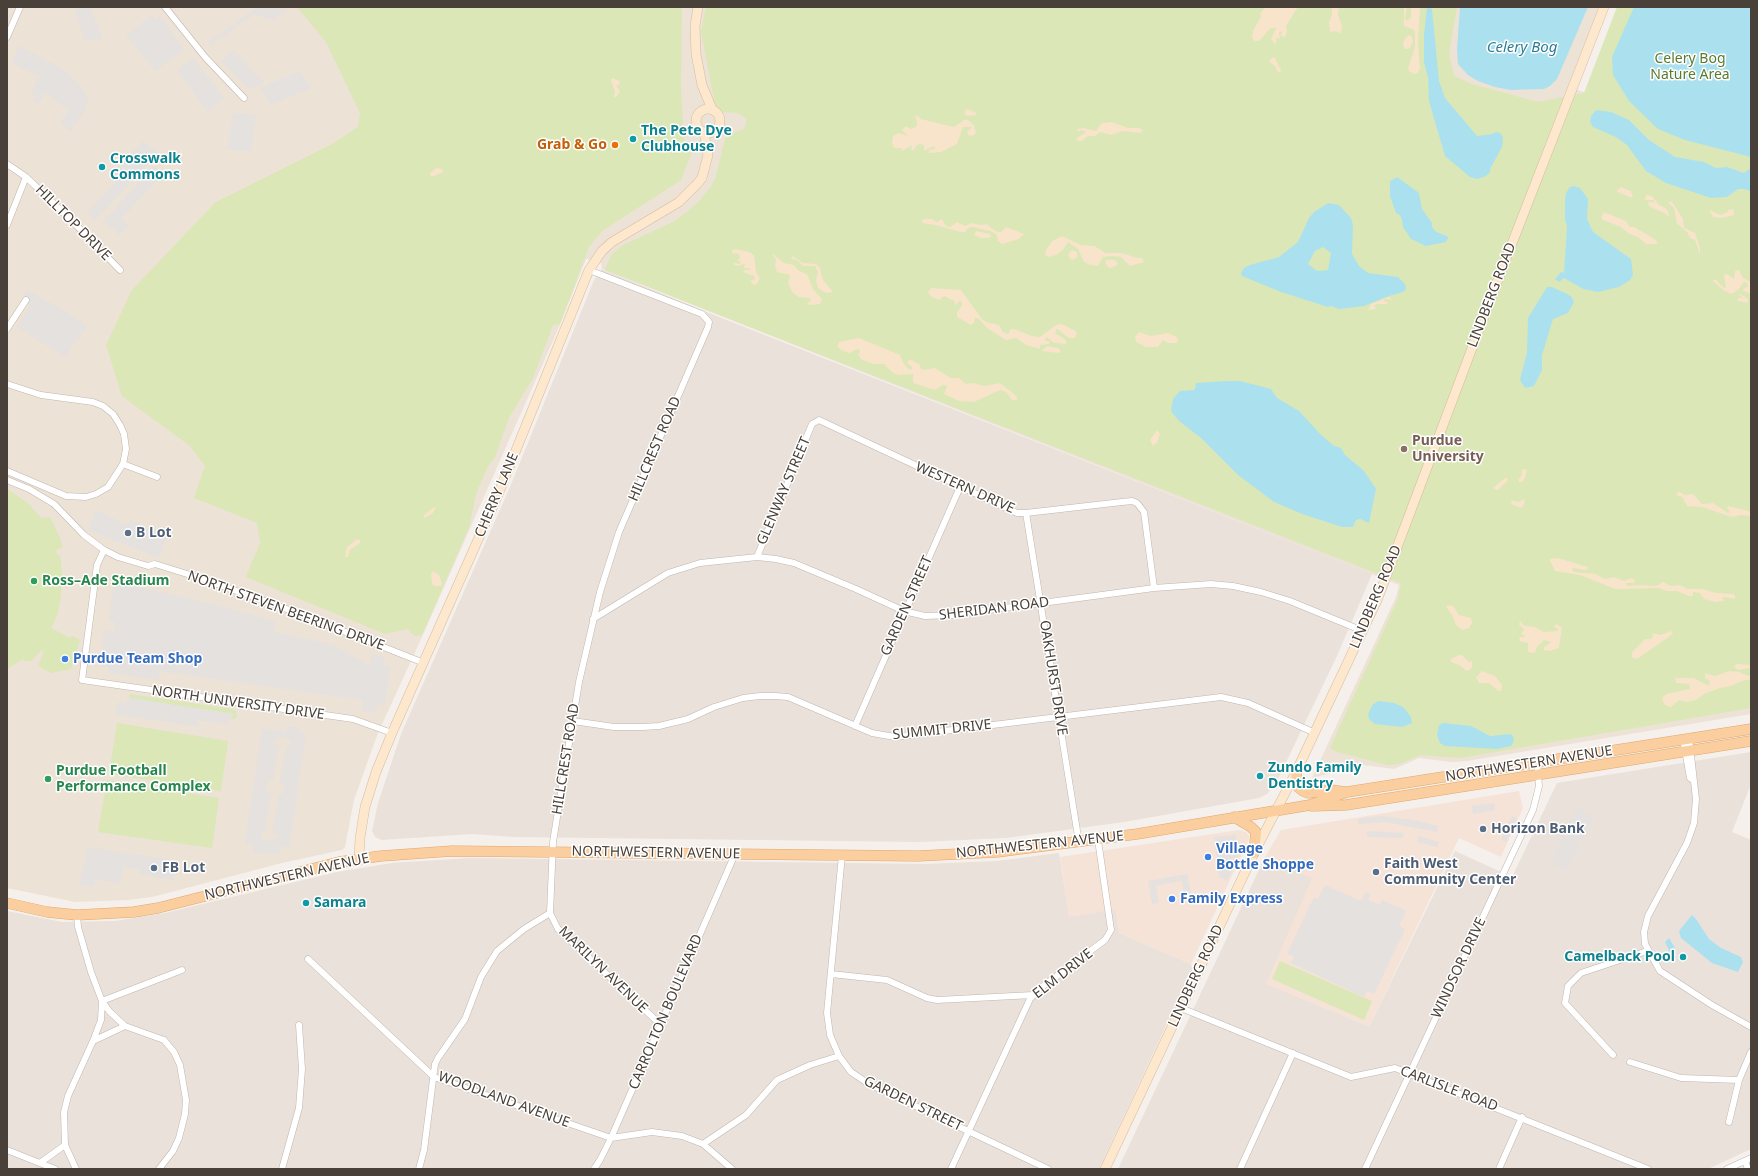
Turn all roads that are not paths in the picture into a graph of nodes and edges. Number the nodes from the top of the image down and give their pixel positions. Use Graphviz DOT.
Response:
graph roads {
  1 [pos="20,7"];
  2 [pos="165,7"];
  3 [pos="698,7"];
  4 [pos="1604,7"];
  5 [pos="7,37"];
  6 [pos="244,98"];
  7 [pos="707,110"];
  8 [pos="714,131"];
  9 [pos="704,132"];
  10 [pos="7,164"];
  11 [pos="26,177"];
  12 [pos="700,181"];
  13 [pos="7,225"];
  14 [pos="120,270"];
  15 [pos="589,270"];
  16 [pos="26,300"];
  17 [pos="7,329"];
  18 [pos="7,384"];
  19 [pos="812,424"];
  20 [pos="123,464"];
  21 [pos="7,471"];
  22 [pos="157,477"];
  23 [pos="7,480"];
  24 [pos="960,487"];
  25 [pos="1026,513"];
  26 [pos="104,550"];
  27 [pos="756,557"];
  28 [pos="1154,588"];
  29 [pos="1041,603"];
  30 [pos="904,611"];
  31 [pos="593,619"];
  32 [pos="1363,631"];
  33 [pos="424,663"];
  34 [pos="1060,717"];
  35 [pos="573,720"];
  36 [pos="855,726"];
  37 [pos="1751,729"];
  38 [pos="392,732"];
  39 [pos="1315,732"];
  40 [pos="1686,739"];
  41 [pos="1751,741"];
  42 [pos="1688,751"];
  43 [pos="1537,763"];
  44 [pos="1296,772"];
  45 [pos="1539,775"];
  46 [pos="1347,792"];
  47 [pos="1310,805"];
  48 [pos="1276,810"];
  49 [pos="1234,817"];
  50 [pos="1098,840"];
  51 [pos="1079,843"];
  52 [pos="552,851"];
  53 [pos="1254,853"];
  54 [pos="735,854"];
  55 [pos="842,855"];
  56 [pos="359,858"];
  57 [pos="7,903"];
  58 [pos="550,913"];
  59 [pos="77,916"];
  60 [pos="1648,951"];
  61 [pos="308,959"];
  62 [pos="182,970"];
  63 [pos="831,974"];
  64 [pos="1033,995"];
  65 [pos="102,1001"];
  66 [pos="1180,1008"];
  67 [pos="660,1024"];
  68 [pos="299,1025"];
  69 [pos="125,1026"];
  70 [pos="1751,1027"];
  71 [pos="93,1041"];
  72 [pos="1751,1052"];
  73 [pos="1293,1053"];
  74 [pos="1612,1055"];
  75 [pos="839,1056"];
  76 [pos="1630,1062"];
  77 [pos="1409,1074"];
  78 [pos="434,1077"];
  79 [pos="1739,1080"];
  80 [pos="1522,1117"];
  81 [pos="1729,1122"];
  82 [pos="968,1132"];
  83 [pos="611,1138"];
  84 [pos="703,1144"];
  85 [pos="65,1145"];
  86 [pos="7,1150"];
  87 [pos="1751,1158"];
  88 [pos="1745,1161"];
  89 [pos="40,1163"];
  90 [pos="55,1169"];
  91 [pos="76,1169"];
  92 [pos="158,1169"];
  93 [pos="282,1169"];
  94 [pos="419,1169"];
  95 [pos="594,1169"];
  96 [pos="732,1169"];
  97 [pos="950,1169"];
  98 [pos="1048,1169"];
  99 [pos="1106,1169"];
  100 [pos="1240,1169"];
  101 [pos="1365,1169"];
  102 [pos="1499,1169"];
  103 [pos="1648,1169"];
  104 [pos="1727,1169"];
  105 [pos="1748,1169"];
  1 -- 5 [label="street"];
  2 -- 6 [label="street"];
  3 -- 7 [label="street"];
  4 -- 32 [label="street, LINDBERG ROAD"];
  7 -- 8 [label="street"];
  7 -- 9 [label="street"];
  8 -- 9 [label="street"];
  8 -- 12 [label="street, CHERRY LANE"];
  9 -- 12 [label="street"];
  10 -- 11 [label="street, HILLTOP DRIVE"];
  11 -- 13 [label="street, HILLTOP DRIVE"];
  11 -- 14 [label="street, HILLTOP DRIVE"];
  12 -- 15 [label="street, CHERRY LANE"];
  15 -- 31 [label="street, HILLCREST ROAD"];
  15 -- 33 [label="street, CHERRY LANE"];
  16 -- 17 [label="street"];
  18 -- 20 [label="street"];
  19 -- 24 [label="street, WESTERN DRIVE"];
  19 -- 27 [label="street, GLENWAY STREET"];
  20 -- 21 [label="street"];
  20 -- 22 [label="street"];
  23 -- 26 [label="street, NORTH STEVEN BEERING DRIVE"];
  24 -- 25 [label="street, WESTERN DRIVE"];
  24 -- 30 [label="street, GARDEN STREET"];
  25 -- 28 [label="street, WESTERN DRIVE"];
  25 -- 29 [label="street, OAKHURST DRIVE"];
  26 -- 33 [label="street, NORTH STEVEN BEERING DRIVE"];
  26 -- 38 [label="street, NORTH UNIVERSITY DRIVE"];
  27 -- 30 [label="street, SHERIDAN ROAD"];
  27 -- 31 [label="street, SHERIDAN ROAD"];
  28 -- 29 [label="street, SHERIDAN ROAD"];
  28 -- 32 [label="street, SHERIDAN ROAD"];
  29 -- 30 [label="street, SHERIDAN ROAD"];
  29 -- 34 [label="street, OAKHURST DRIVE"];
  30 -- 36 [label="street, GARDEN STREET"];
  31 -- 35 [label="street, HILLCREST ROAD"];
  32 -- 39 [label="street, LINDBERG ROAD"];
  33 -- 38 [label="street, CHERRY LANE"];
  34 -- 36 [label="street, SUMMIT DRIVE"];
  34 -- 39 [label="street, SUMMIT DRIVE"];
  34 -- 51 [label="street, OAKHURST DRIVE"];
  35 -- 36 [label="street, SUMMIT DRIVE"];
  35 -- 52 [label="street, HILLCREST ROAD"];
  37 -- 40 [label="main road, NORTHWESTERN AVENUE"];
  38 -- 56 [label="street, CHERRY LANE"];
  39 -- 44 [label="street, LINDBERG ROAD"];
  40 -- 42 [label="street"];
  40 -- 43 [label="main road, NORTHWESTERN AVENUE"];
  41 -- 42 [label="main road, NORTHWESTERN AVENUE"];
  42 -- 45 [label="main road, NORTHWESTERN AVENUE"];
  42 -- 60 [label="street"];
  43 -- 45 [label="street, WINDSOR DRIVE"];
  43 -- 46 [label="main road, NORTHWESTERN AVENUE"];
  44 -- 46 [label="main road"];
  44 -- 48 [label="street, LINDBERG ROAD"];
  45 -- 47 [label="main road, NORTHWESTERN AVENUE"];
  45 -- 77 [label="street, WINDSOR DRIVE"];
  46 -- 47 [label="main road, NORTHWESTERN AVENUE"];
  47 -- 48 [label="main road, NORTHWESTERN AVENUE"];
  48 -- 49 [label="main road, NORTHWESTERN AVENUE"];
  48 -- 53 [label="street, LINDBERG ROAD"];
  49 -- 50 [label="main road, NORTHWESTERN AVENUE"];
  49 -- 53 [label="main road"];
  50 -- 51 [label="main road, NORTHWESTERN AVENUE"];
  50 -- 64 [label="street, ELM DRIVE"];
  51 -- 55 [label="main road, NORTHWESTERN AVENUE"];
  52 -- 54 [label="main road, NORTHWESTERN AVENUE"];
  52 -- 56 [label="main road, NORTHWESTERN AVENUE"];
  52 -- 58 [label="street, HILLCREST ROAD"];
  53 -- 66 [label="street, LINDBERG ROAD"];
  54 -- 55 [label="main road, NORTHWESTERN AVENUE"];
  54 -- 67 [label="street, CARROLTON BOULEVARD"];
  55 -- 63 [label="street, GARDEN STREET"];
  56 -- 59 [label="main road, NORTHWESTERN AVENUE"];
  57 -- 59 [label="main road, NORTHWESTERN AVENUE"];
  58 -- 67 [label="street, MARILYN AVENUE"];
  58 -- 78 [label="street"];
  59 -- 65 [label="street"];
  60 -- 70 [label="street"];
  60 -- 74 [label="street"];
  61 -- 78 [label="street, WOODLAND AVENUE"];
  62 -- 65 [label="street"];
  63 -- 64 [label="street"];
  63 -- 75 [label="street, GARDEN STREET"];
  64 -- 82 [label="street, ELM DRIVE"];
  65 -- 69 [label="street"];
  65 -- 71 [label="street"];
  66 -- 73 [label="street, CARLISLE ROAD"];
  66 -- 99 [label="street, LINDBERG ROAD"];
  67 -- 83 [label="street, CARROLTON BOULEVARD"];
  68 -- 93 [label="street"];
  69 -- 71 [label="street"];
  69 -- 92 [label="street"];
  71 -- 85 [label="street"];
  72 -- 79 [label="street"];
  73 -- 77 [label="street, CARLISLE ROAD"];
  73 -- 100 [label="street"];
  75 -- 82 [label="street, GARDEN STREET"];
  75 -- 84 [label="street"];
  76 -- 79 [label="street"];
  77 -- 80 [label="street, CARLISLE ROAD"];
  77 -- 101 [label="street, WINDSOR DRIVE"];
  78 -- 83 [label="street, WOODLAND AVENUE"];
  78 -- 94 [label="street"];
  79 -- 81 [label="street"];
  80 -- 102 [label="street"];
  80 -- 103 [label="street, CARLISLE ROAD"];
  82 -- 97 [label="street, ELM DRIVE"];
  82 -- 98 [label="street, GARDEN STREET"];
  83 -- 84 [label="street, WOODLAND AVENUE"];
  83 -- 95 [label="street, CARROLTON BOULEVARD"];
  84 -- 96 [label="street, WOODLAND AVENUE"];
  85 -- 89 [label="street"];
  85 -- 91 [label="street"];
  86 -- 89 [label="street"];
  87 -- 88 [label="street"];
  88 -- 104 [label="street"];
  88 -- 105 [label="street"];
  89 -- 90 [label="street"];
}
